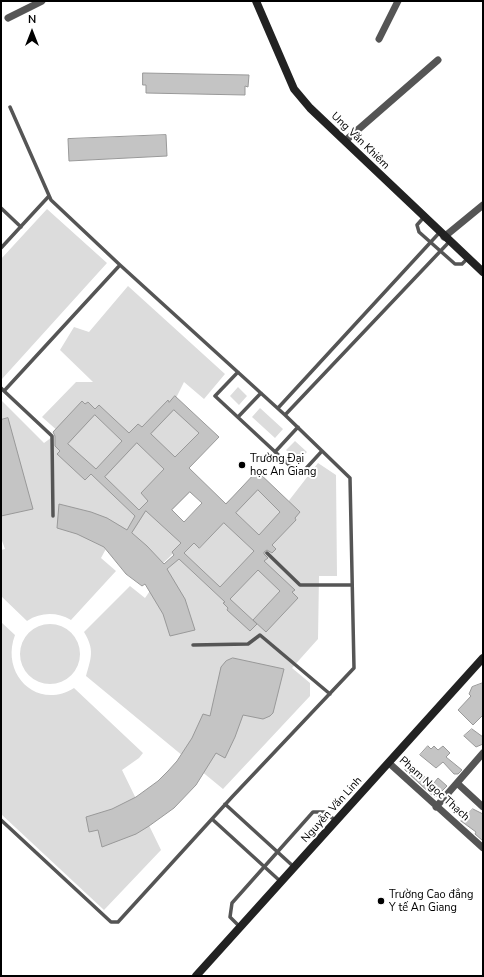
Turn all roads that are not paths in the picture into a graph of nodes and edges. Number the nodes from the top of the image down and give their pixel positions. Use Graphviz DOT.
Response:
graph roads {
  1 [pos="42,1"];
  2 [pos="256,1"];
  3 [pos="398,1"];
  4 [pos="8,18"];
  5 [pos="379,39"];
  6 [pos="438,60"];
  7 [pos="10,107"];
  8 [pos="345,141"];
  9 [pos="49,196"];
  10 [pos="483,206"];
  11 [pos="1,208"];
  12 [pos="424,218"];
  13 [pos="20,227"];
  14 [pos="445,237"];
  15 [pos="431,242"];
  16 [pos="1,248"];
  17 [pos="440,251"];
  18 [pos="468,258"];
  19 [pos="120,265"];
  20 [pos="483,272"];
  21 [pos="238,372"];
  22 [pos="2,389"];
  23 [pos="262,393"];
  24 [pos="278,408"];
  25 [pos="285,415"];
  26 [pos="238,417"];
  27 [pos="298,427"];
  28 [pos="322,451"];
  29 [pos="274,452"];
  30 [pos="53,516"];
  31 [pos="267,553"];
  32 [pos="352,585"];
  33 [pos="193,645"];
  34 [pos="483,658"];
  35 [pos="330,694"];
  36 [pos="483,753"];
  37 [pos="389,763"];
  38 [pos="457,783"];
  39 [pos="225,804"];
  40 [pos="436,807"];
  41 [pos="483,807"];
  42 [pos="212,819"];
  43 [pos="1,820"];
  44 [pos="336,821"];
  45 [pos="483,848"];
  46 [pos="278,852"];
  47 [pos="264,867"];
  48 [pos="294,868"];
  49 [pos="281,882"];
  50 [pos="240,927"];
  51 [pos="196,976"];
  1 -- 4 [label="street"];
  2 -- 8 [label="street, Ung Văn Khiêm"];
  3 -- 5 [label="street"];
  6 -- 8 [label="street"];
  7 -- 9 [label="lane"];
  8 -- 12 [label="street, Ung Văn Khiêm"];
  9 -- 13 [label="lane"];
  9 -- 19 [label="lane"];
  10 -- 14 [label="street"];
  11 -- 13 [label="lane"];
  12 -- 14 [label="street, Ung Văn Khiêm"];
  12 -- 15 [label="lane"];
  13 -- 16 [label="lane"];
  14 -- 15 [label="lane"];
  14 -- 17 [label="lane"];
  14 -- 18 [label="street, Ung Văn Khiêm"];
  15 -- 17 [label="lane"];
  15 -- 24 [label="lane"];
  17 -- 18 [label="lane"];
  17 -- 25 [label="lane"];
  18 -- 20 [label="street, Ung Văn Khiêm"];
  19 -- 21 [label="lane"];
  19 -- 22 [label="lane"];
  21 -- 23 [label="lane"];
  21 -- 26 [label="lane"];
  22 -- 30 [label="lane"];
  23 -- 24 [label="lane"];
  23 -- 26 [label="lane"];
  24 -- 25 [label="lane"];
  25 -- 27 [label="lane"];
  26 -- 29 [label="lane"];
  27 -- 28 [label="lane"];
  27 -- 29 [label="lane"];
  28 -- 29 [label="lane"];
  28 -- 32 [label="lane"];
  31 -- 32 [label="lane"];
  32 -- 35 [label="lane"];
  33 -- 35 [label="lane"];
  34 -- 37 [label="street, Nguyễn Văn Linh"];
  35 -- 39 [label="lane"];
  36 -- 38 [label="street"];
  37 -- 40 [label="street, Phạm Ngọc Thạch"];
  37 -- 44 [label="street, Nguyễn Văn Linh"];
  38 -- 40 [label="street"];
  38 -- 41 [label="street"];
  39 -- 42 [label="lane"];
  39 -- 46 [label="lane"];
  40 -- 45 [label="street, Phạm Ngọc Thạch"];
  42 -- 43 [label="lane"];
  42 -- 47 [label="lane"];
  44 -- 46 [label="lane"];
  44 -- 48 [label="street, Nguyễn Văn Linh"];
  46 -- 47 [label="lane"];
  46 -- 48 [label="lane"];
  47 -- 49 [label="lane"];
  47 -- 50 [label="lane"];
  48 -- 49 [label="street, Nguyễn Văn Linh"];
  49 -- 50 [label="street, Nguyễn Văn Linh"];
  50 -- 51 [label="street, Nguyễn Văn Linh"];
}
